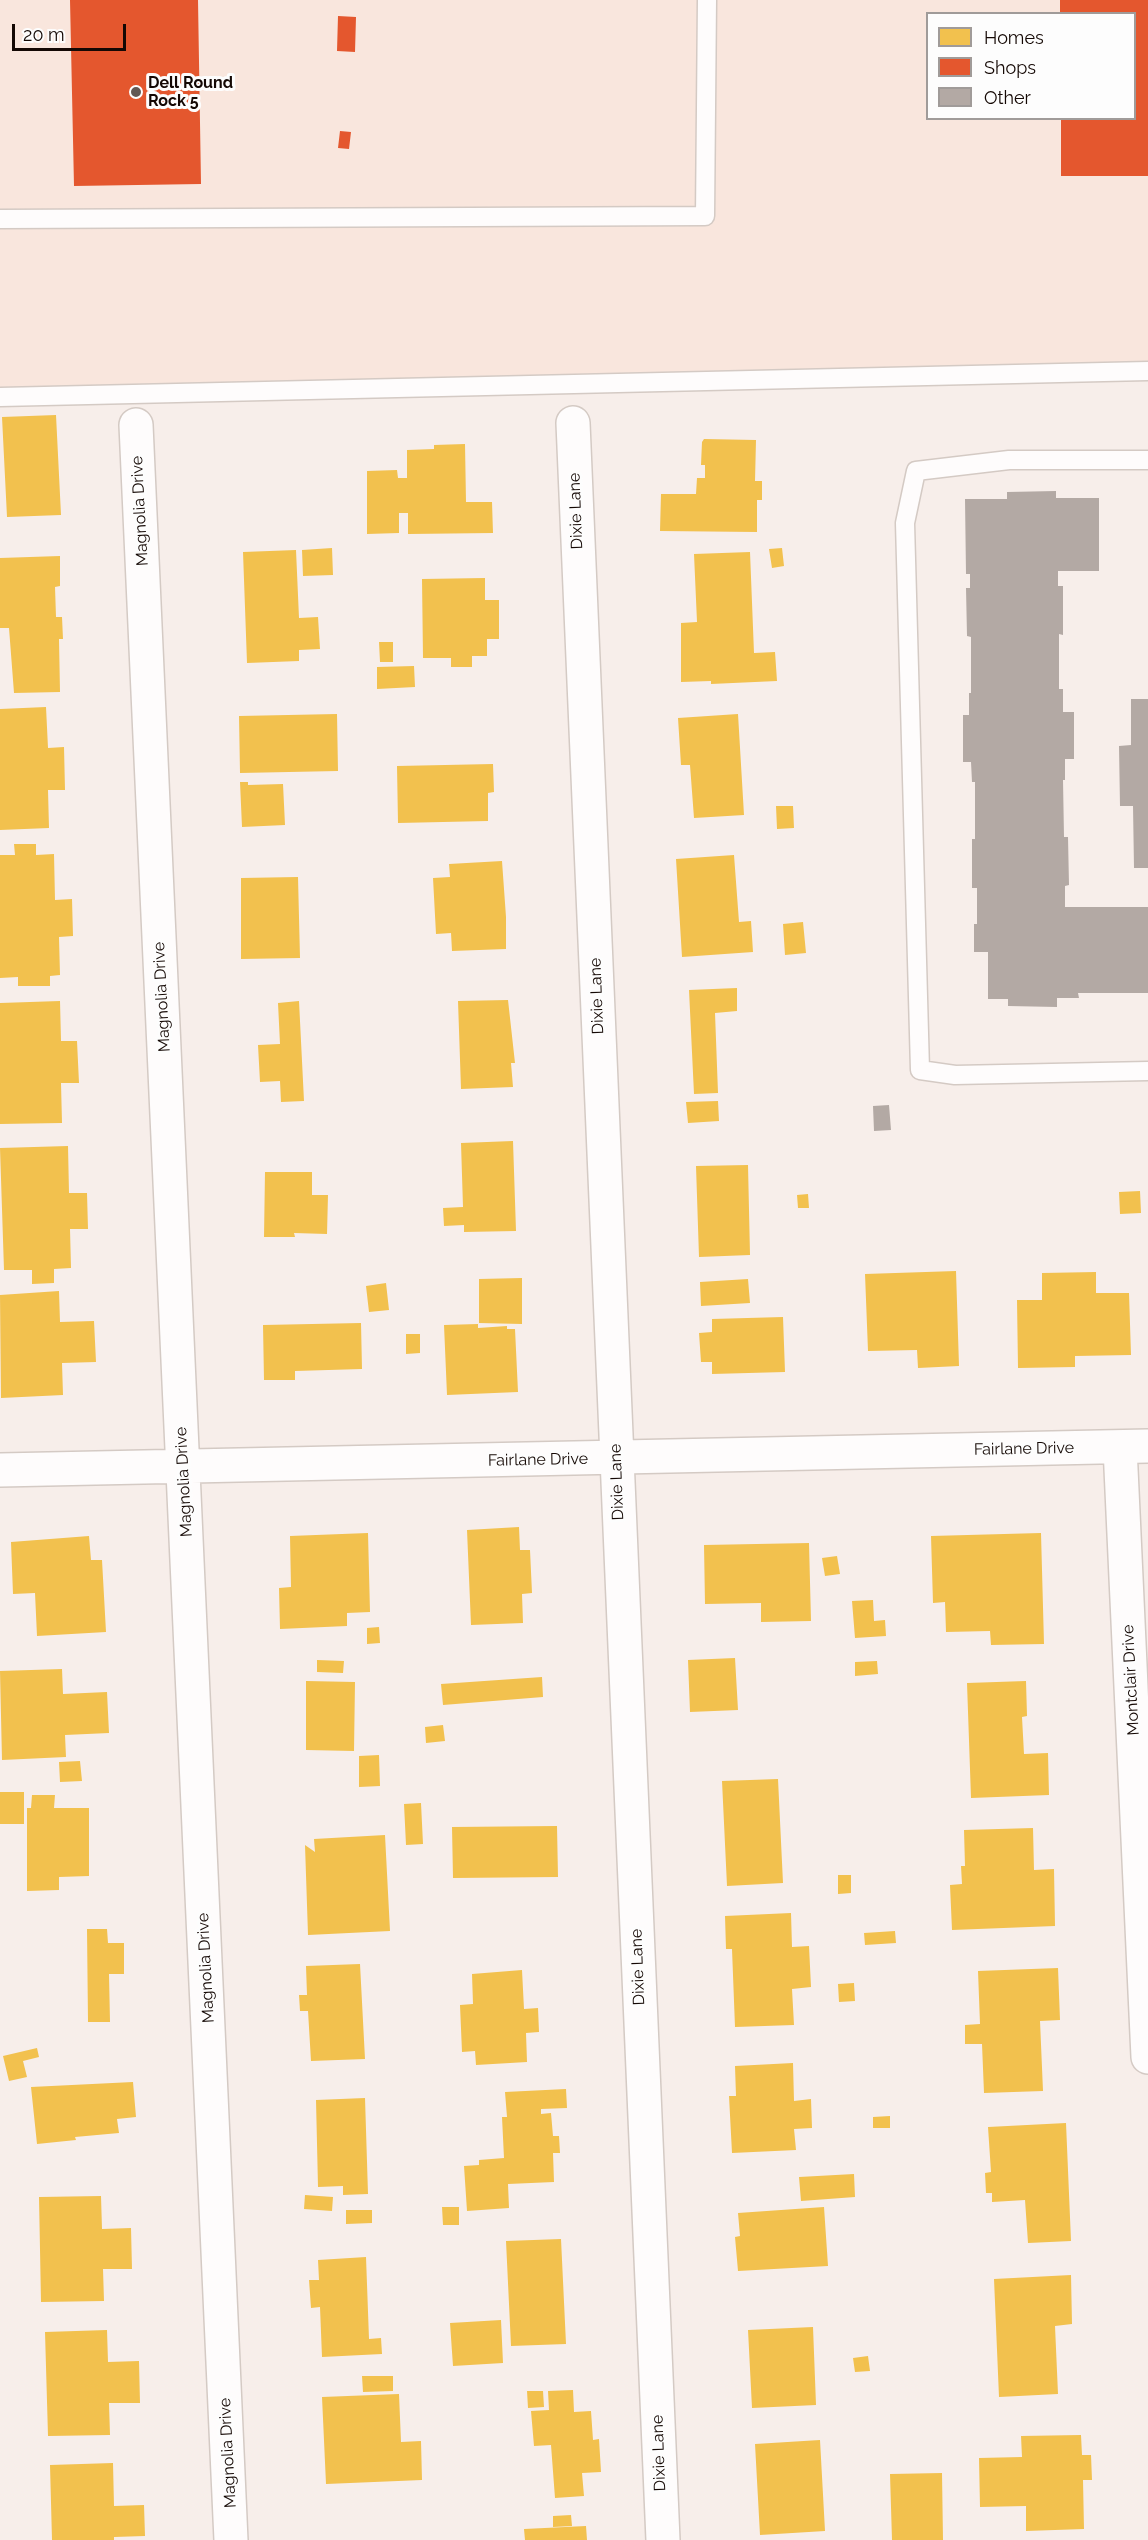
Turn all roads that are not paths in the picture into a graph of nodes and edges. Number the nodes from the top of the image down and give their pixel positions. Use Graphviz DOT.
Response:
graph roads {
  1 [pos="707,0"];
  2 [pos="0,219"];
  3 [pos="1148,371"];
  4 [pos="0,397"];
  5 [pos="573,423"];
  6 [pos="136,425"];
  7 [pos="1148,460"];
  8 [pos="1148,1071"];
  9 [pos="1134,1446"];
  10 [pos="616,1459"];
  11 [pos="183,1465"];
  12 [pos="0,1470"];
  13 [pos="1148,2056"];
  14 [pos="231,2540"];
  15 [pos="663,2540"];
  1 -- 2 [label="lane"];
  3 -- 4 [label="lane"];
  5 -- 10 [label="street, Dixie Lane"];
  6 -- 11 [label="street, Magnolia Drive"];
  7 -- 8 [label="lane"];
  9 -- 10 [label="street, Fairlane Drive"];
  9 -- 13 [label="street, Montclair Drive"];
  10 -- 11 [label="street, Fairlane Drive"];
  10 -- 15 [label="street, Dixie Lane"];
  11 -- 12 [label="street, Fairlane Drive"];
  11 -- 14 [label="street, Magnolia Drive"];
}
